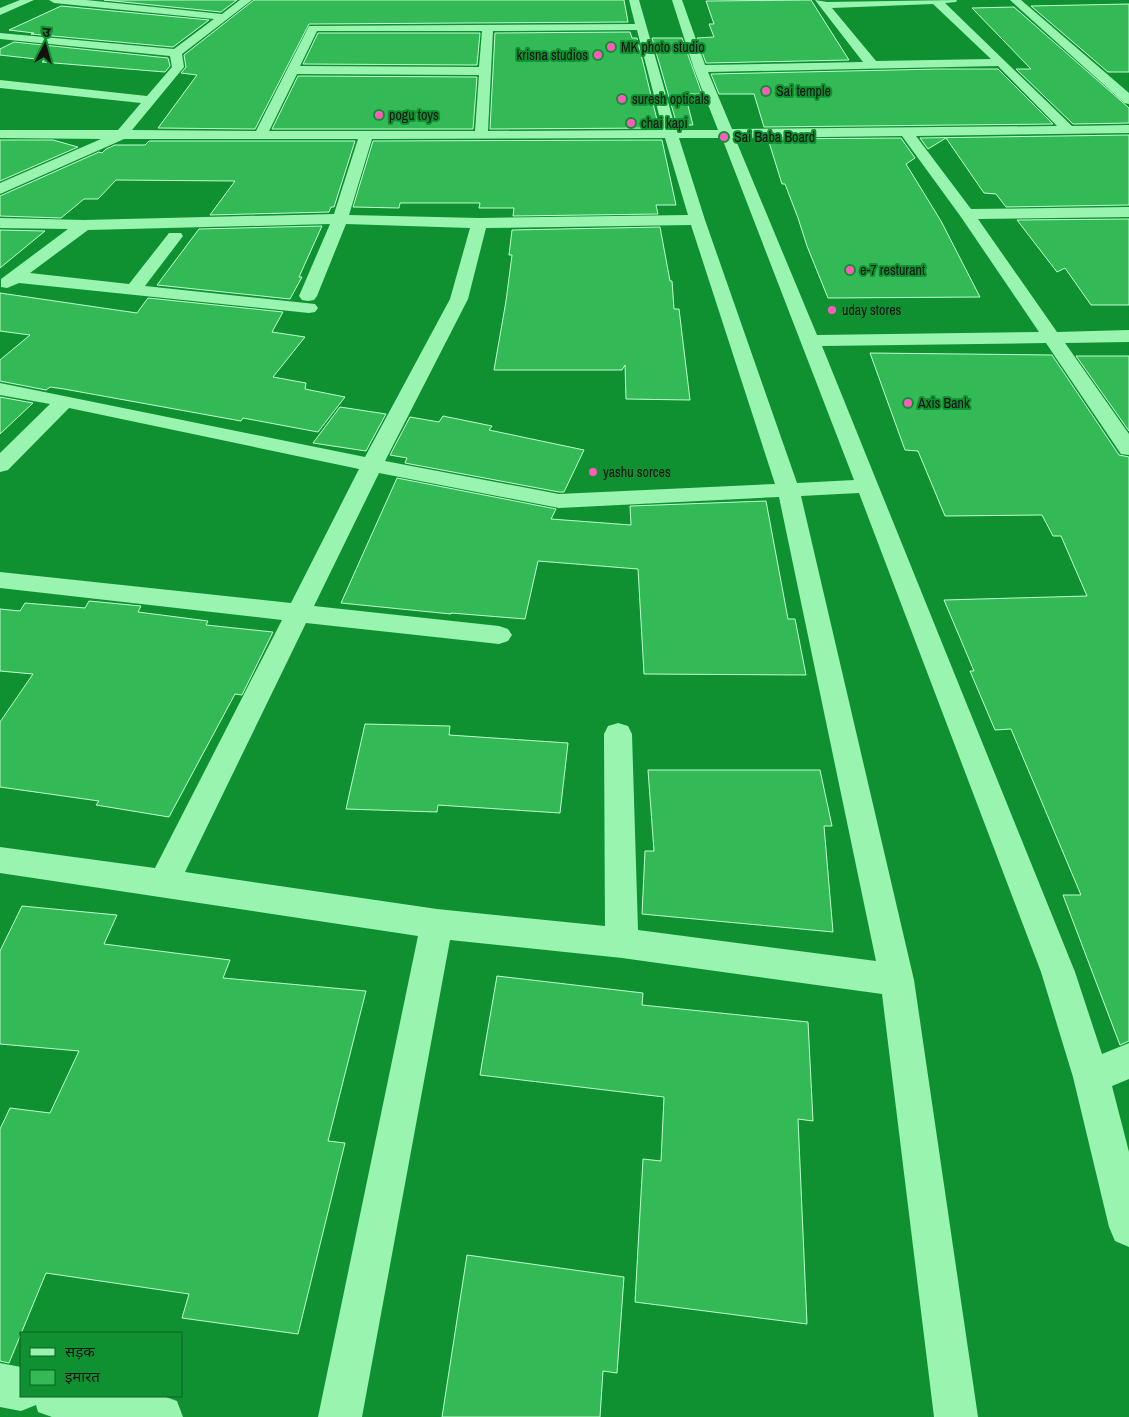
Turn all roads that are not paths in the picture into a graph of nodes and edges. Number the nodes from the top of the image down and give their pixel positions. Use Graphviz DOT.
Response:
graph roads {
  1 [pos="29,0"];
  2 [pos="54,0"];
  3 [pos="248,0"];
  4 [pos="634,0"];
  5 [pos="677,0"];
  6 [pos="952,0"];
  7 [pos="1015,0"];
  8 [pos="936,1"];
  9 [pos="822,3"];
  10 [pos="0,12"];
  11 [pos="223,17"];
  12 [pos="641,27"];
  13 [pos="488,28"];
  14 [pos="0,36"];
  15 [pos="176,53"];
  16 [pos="1001,62"];
  17 [pos="873,66"];
  18 [pos="700,69"];
  19 [pos="293,70"];
  20 [pos="484,71"];
  21 [pos="0,84"];
  22 [pos="152,100"];
  23 [pos="1129,100"];
  24 [pos="1129,128"];
  25 [pos="1069,130"];
  26 [pos="906,132"];
  27 [pos="0,134"];
  28 [pos="726,134"];
  29 [pos="121,135"];
  30 [pos="671,135"];
  31 [pos="260,136"];
  32 [pos="366,136"];
  33 [pos="481,136"];
  34 [pos="0,189"];
  35 [pos="1129,212"];
  36 [pos="967,214"];
  37 [pos="340,219"];
  38 [pos="697,220"];
  39 [pos="0,223"];
  40 [pos="479,223"];
  41 [pos="84,225"];
  42 [pos="175,236"];
  43 [pos="14,277"];
  44 [pos="0,288"];
  45 [pos="133,290"];
  46 [pos="1129,336"];
  47 [pos="1053,339"];
  48 [pos="810,341"];
  49 [pos="0,389"];
  50 [pos="65,400"];
  51 [pos="1128,445"];
  52 [pos="0,465"];
  53 [pos="372,465"];
  54 [pos="867,486"];
  55 [pos="788,490"];
  56 [pos="0,580"];
  57 [pos="298,615"];
  58 [pos="499,635"];
  59 [pos="618,734"];
  60 [pos="0,860"];
  61 [pos="164,883"];
  62 [pos="438,924"];
  63 [pos="622,943"];
  64 [pos="897,980"];
  65 [pos="1129,1062"];
  66 [pos="1090,1078"];
  67 [pos="1129,1227"];
  68 [pos="0,1385"];
  69 [pos="20,1389"];
  70 [pos="59,1397"];
  71 [pos="161,1417"];
  72 [pos="340,1417"];
  73 [pos="956,1417"];
  1 -- 10 [label="street"];
  2 -- 11 [label="street"];
  3 -- 11 [label="street"];
  4 -- 12 [label="street"];
  5 -- 18 [label="street"];
  6 -- 8 [label="street"];
  7 -- 23 [label="street"];
  8 -- 9 [label="street"];
  8 -- 16 [label="street"];
  9 -- 17 [label="street"];
  11 -- 15 [label="street"];
  12 -- 13 [label="street"];
  12 -- 30 [label="street"];
  13 -- 19 [label="street"];
  13 -- 20 [label="street"];
  14 -- 15 [label="street"];
  15 -- 22 [label="street"];
  16 -- 17 [label="street"];
  16 -- 25 [label="street"];
  17 -- 18 [label="street"];
  18 -- 28 [label="street"];
  19 -- 20 [label="street"];
  19 -- 31 [label="street"];
  20 -- 33 [label="street"];
  21 -- 22 [label="street"];
  22 -- 29 [label="street"];
  24 -- 25 [label="street"];
  25 -- 26 [label="street"];
  26 -- 28 [label="street"];
  26 -- 36 [label="street"];
  27 -- 29 [label="street"];
  28 -- 30 [label="street"];
  28 -- 48 [label="street"];
  29 -- 31 [label="street"];
  29 -- 34 [label="street"];
  30 -- 33 [label="street"];
  30 -- 38 [label="street"];
  31 -- 32 [label="street"];
  32 -- 33 [label="street"];
  32 -- 37 [label="street"];
  35 -- 36 [label="street"];
  36 -- 47 [label="street"];
  37 -- 40 [label="street"];
  37 -- 41 [label="street"];
  37 -- 45 [label="street"];
  38 -- 40 [label="street"];
  38 -- 55 [label="street"];
  39 -- 41 [label="street"];
  40 -- 53 [label="street"];
  41 -- 43 [label="street"];
  42 -- 45 [label="street"];
  43 -- 44 [label="street"];
  43 -- 45 [label="street"];
  46 -- 47 [label="street"];
  47 -- 48 [label="street"];
  47 -- 51 [label="street"];
  48 -- 54 [label="street"];
  49 -- 50 [label="street"];
  50 -- 52 [label="street"];
  50 -- 53 [label="street"];
  53 -- 55 [label="street"];
  53 -- 57 [label="street"];
  54 -- 55 [label="street"];
  54 -- 66 [label="street"];
  55 -- 64 [label="street"];
  56 -- 57 [label="street"];
  57 -- 58 [label="street"];
  57 -- 61 [label="street"];
  59 -- 63 [label="street"];
  60 -- 61 [label="street"];
  61 -- 62 [label="street"];
  62 -- 63 [label="street"];
  62 -- 72 [label="street"];
  63 -- 64 [label="street"];
  64 -- 73 [label="street"];
  65 -- 66 [label="street"];
  66 -- 67 [label="street"];
  68 -- 69 [label="street"];
  70 -- 71 [label="street"];
}
